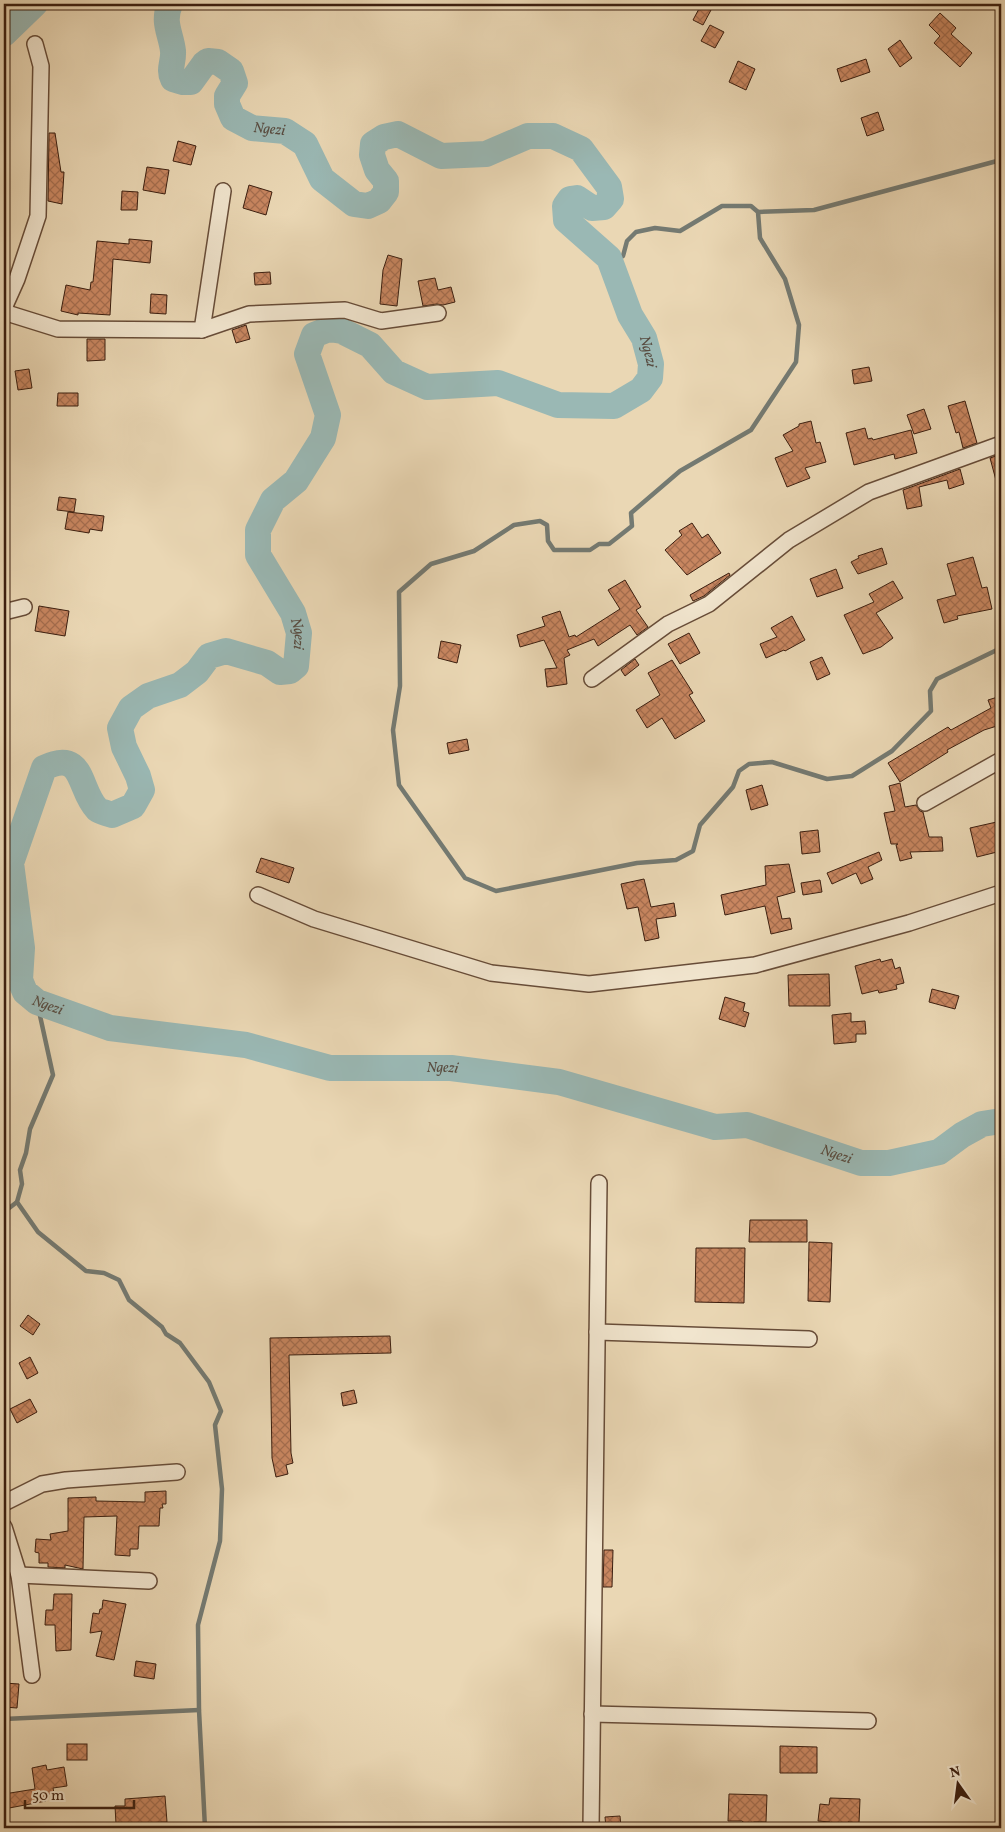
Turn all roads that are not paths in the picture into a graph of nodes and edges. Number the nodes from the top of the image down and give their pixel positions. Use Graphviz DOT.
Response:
graph roads {
  1 [pos="35,44"];
  2 [pos="223,191"];
  3 [pos="4,308"];
  4 [pos="438,313"];
  5 [pos="202,330"];
  6 [pos="1001,444"];
  7 [pos="24,607"];
  8 [pos="4,612"];
  9 [pos="592,679"];
  10 [pos="1001,760"];
  11 [pos="925,803"];
  12 [pos="1001,893"];
  13 [pos="258,895"];
  14 [pos="599,1183"];
  15 [pos="597,1332"];
  16 [pos="809,1339"];
  17 [pos="177,1472"];
  18 [pos="4,1503"];
  19 [pos="4,1527"];
  20 [pos="19,1575"];
  21 [pos="148,1581"];
  22 [pos="32,1675"];
  23 [pos="592,1714"];
  24 [pos="868,1721"];
  25 [pos="591,1828"];
  1 -- 3 [label="street"];
  2 -- 5 [label="street"];
  3 -- 5 [label="street"];
  4 -- 5 [label="street"];
  6 -- 9 [label="street"];
  7 -- 8 [label="street"];
  10 -- 11 [label="street"];
  12 -- 13 [label="street"];
  14 -- 15 [label="street"];
  15 -- 16 [label="street"];
  15 -- 23 [label="street"];
  17 -- 18 [label="street"];
  19 -- 20 [label="street"];
  20 -- 21 [label="street"];
  20 -- 22 [label="street"];
  23 -- 24 [label="street"];
  23 -- 25 [label="street"];
}
